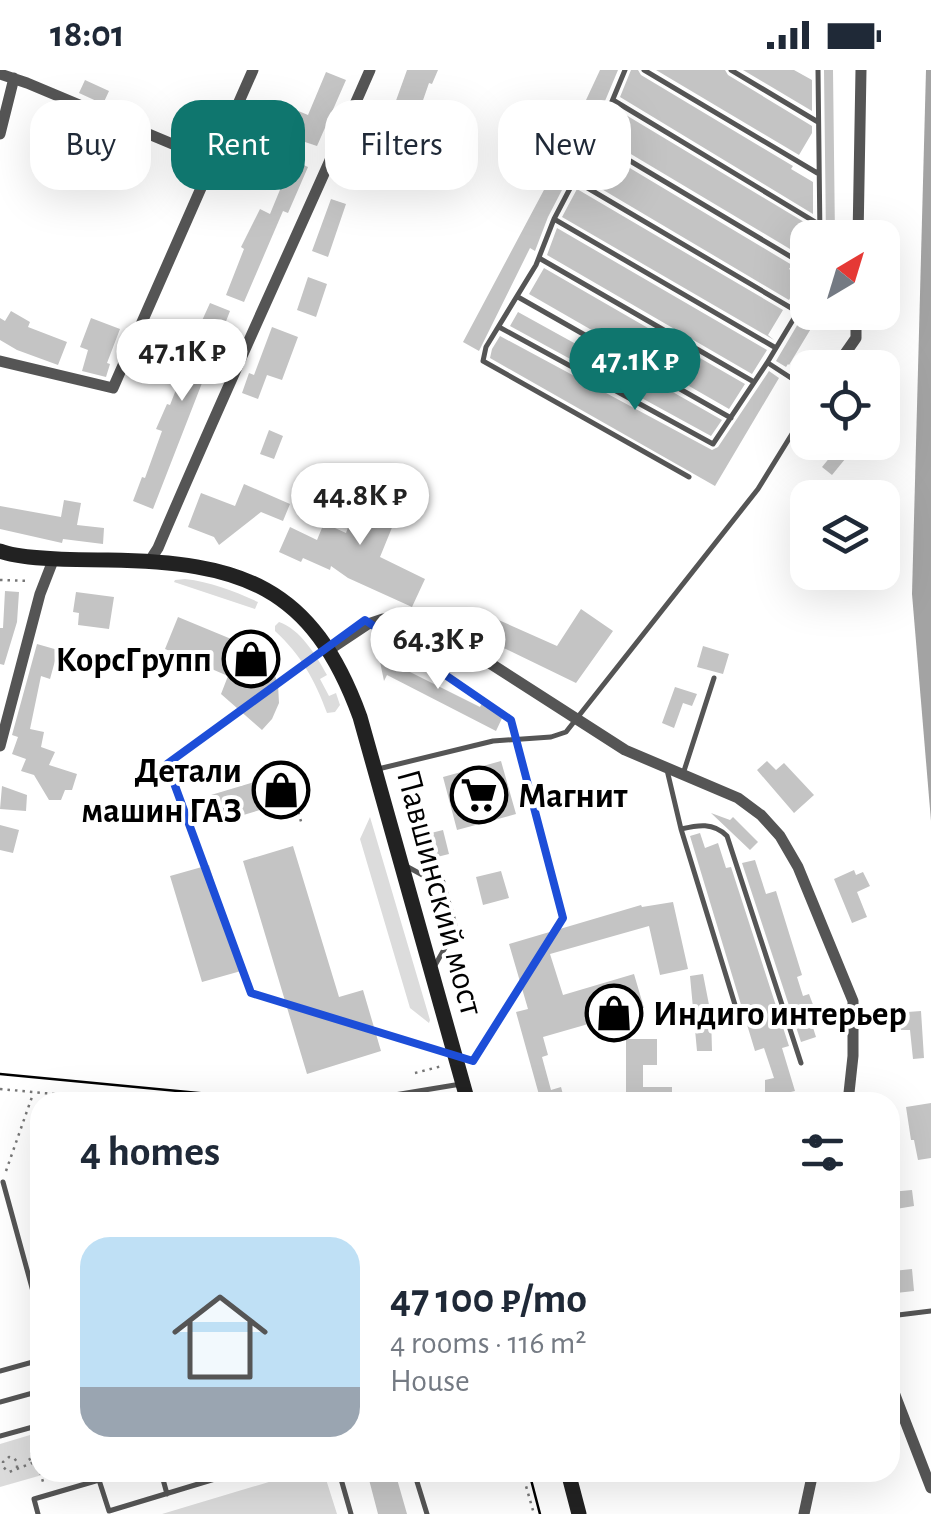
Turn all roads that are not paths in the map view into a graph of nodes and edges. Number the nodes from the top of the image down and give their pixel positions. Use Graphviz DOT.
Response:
graph roads {
  1 [pos="253,70"];
  2 [pos="370,70"];
  3 [pos="626,70"];
  4 [pos="644,70"];
  5 [pos="731,70"];
  6 [pos="809,70"];
  7 [pos="860,70"];
  8 [pos="818,73"];
  9 [pos="0,74"];
  10 [pos="14,78"];
  11 [pos="240,100"];
  12 [pos="612,100"];
  13 [pos="631,111"];
  14 [pos="818,122"];
  15 [pos="0,134"];
  16 [pos="171,143"];
  17 [pos="631,161"];
  18 [pos="819,174"];
  19 [pos="200,190"];
  20 [pos="569,190"];
  21 [pos="591,190"];
  22 [pos="554,219"];
  23 [pos="812,220"];
  24 [pos="820,220"];
  25 [pos="858,220"];
  26 [pos="790,256"];
  27 [pos="538,258"];
  28 [pos="518,297"];
  29 [pos="790,307"];
  30 [pos="790,325"];
  31 [pos="499,327"];
  32 [pos="776,348"];
  33 [pos="0,361"];
  34 [pos="768,363"];
  35 [pos="790,377"];
  36 [pos="754,382"];
  37 [pos="731,418"];
  38 [pos="790,437"];
  39 [pos="689,477"];
  40 [pos="3,554"];
  41 [pos="54,558"];
  42 [pos="149,562"];
  43 [pos="329,650"];
  44 [pos="714,678"];
  45 [pos="577,720"];
  46 [pos="0,746"];
  47 [pos="667,767"];
  48 [pos="376,769"];
  49 [pos="683,774"];
  50 [pos="680,828"];
  51 [pos="402,864"];
  52 [pos="432,970"];
  53 [pos="740,1021"];
  54 [pos="801,1064"];
  55 [pos="462,1084"];
  56 [pos="413,1092"];
  57 [pos="465,1092"];
  58 [pos="849,1092"];
  59 [pos="3,1182"];
  60 [pos="30,1281"];
  61 [pos="931,1311"];
  62 [pos="900,1315"];
  63 [pos="30,1363"];
  64 [pos="0,1371"];
  65 [pos="30,1394"];
  66 [pos="0,1402"];
  67 [pos="900,1408"];
  68 [pos="30,1428"];
  69 [pos="0,1436"];
  70 [pos="92,1482"];
  71 [pos="100,1482"];
  72 [pos="164,1482"];
  73 [pos="206,1482"];
  74 [pos="342,1482"];
  75 [pos="417,1482"];
  76 [pos="571,1482"];
  77 [pos="810,1482"];
  78 [pos="86,1484"];
  79 [pos="931,1488"];
  80 [pos="167,1494"];
  81 [pos="110,1512"];
  82 [pos="38,1514"];
  83 [pos="351,1514"];
  84 [pos="426,1514"];
  85 [pos="580,1514"];
  86 [pos="804,1514"];
  1 -- 11 [label="street"];
  2 -- 42 [label="street"];
  3 -- 12 [label="lane"];
  4 -- 18 [label="lane"];
  5 -- 14 [label="lane"];
  6 -- 8 [label="lane"];
  7 -- 25 [label="street"];
  8 -- 14 [label="lane"];
  9 -- 10 [label="street"];
  10 -- 15 [label="street"];
  10 -- 16 [label="street"];
  13 -- 23 [label="lane"];
  14 -- 18 [label="lane"];
  17 -- 26 [label="lane"];
  18 -- 24 [label="lane"];
  19 -- 33 [label="street"];
  20 -- 22 [label="lane"];
  21 -- 29 [label="lane"];
  22 -- 27 [label="lane"];
  22 -- 32 [label="lane"];
  27 -- 28 [label="lane"];
  27 -- 36 [label="lane"];
  28 -- 31 [label="lane"];
  28 -- 37 [label="lane"];
  30 -- 32 [label="lane"];
  31 -- 37 [label="lane"];
  31 -- 39 [label="lane"];
  32 -- 34 [label="lane"];
  34 -- 35 [label="lane"];
  34 -- 36 [label="lane"];
  36 -- 37 [label="lane"];
  38 -- 45 [label="lane"];
  40 -- 41 [label="main road, Павшинский мост"];
  41 -- 42 [label="main road, Павшинский мост"];
  41 -- 46 [label="street"];
  42 -- 43 [label="main road, Павшинский мост"];
  43 -- 45 [label="street"];
  43 -- 48 [label="main road, Павшинский мост"];
  44 -- 49 [label="lane"];
  45 -- 47 [label="street"];
  45 -- 48 [label="lane"];
  47 -- 49 [label="street"];
  47 -- 50 [label="lane"];
  48 -- 51 [label="main road, Павшинский мост"];
  49 -- 58 [label="street"];
  50 -- 53 [label="lane"];
  50 -- 54 [label="lane"];
  51 -- 52 [label="main road, Павшинский мост"];
  51 -- 52 [label="lane"];
  52 -- 55 [label="main road, Павшинский мост"];
  55 -- 56 [label="lane"];
  55 -- 57 [label="main road, Павшинский мост"];
  59 -- 60 [label="lane"];
  61 -- 62 [label="lane"];
  63 -- 64 [label="lane"];
  65 -- 66 [label="lane"];
  67 -- 79 [label="street"];
  68 -- 69 [label="lane"];
  70 -- 78 [label="lane"];
  71 -- 81 [label="lane"];
  72 -- 80 [label="lane"];
  73 -- 80 [label="lane"];
  74 -- 83 [label="lane"];
  75 -- 84 [label="lane"];
  76 -- 85 [label="main road"];
  77 -- 86 [label="street"];
  78 -- 82 [label="lane"];
  80 -- 81 [label="lane"];
}
